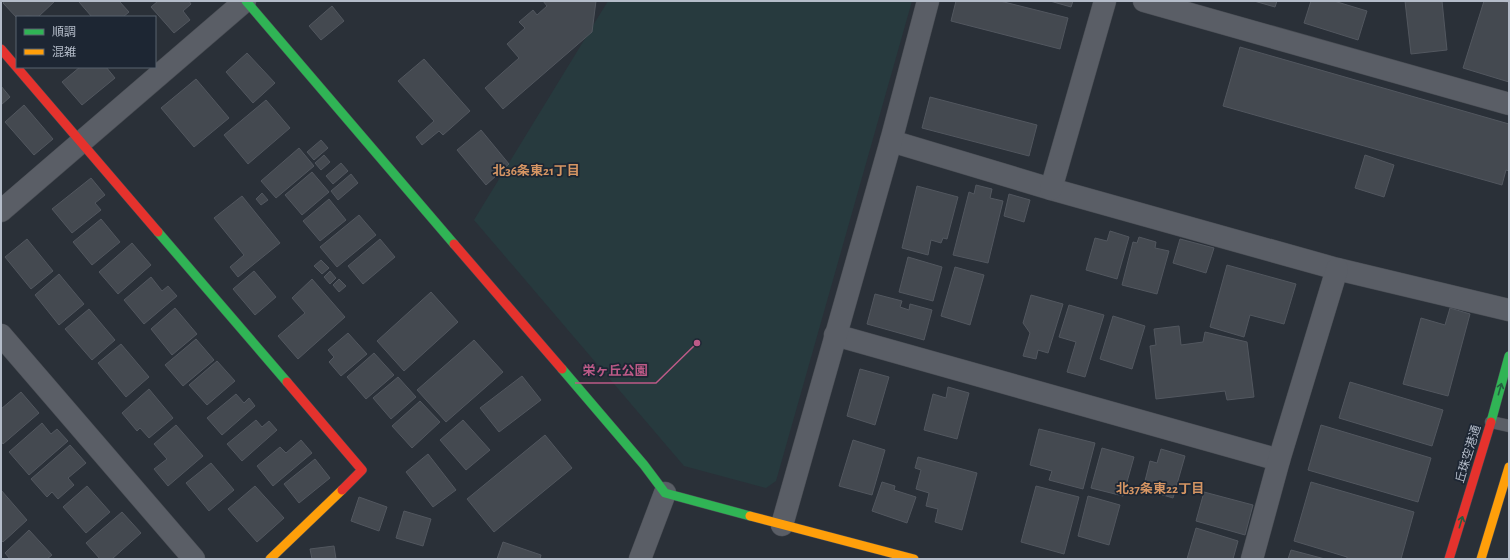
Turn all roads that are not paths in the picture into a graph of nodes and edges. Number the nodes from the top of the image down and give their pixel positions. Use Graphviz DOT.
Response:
graph roads {
  1 [pos="245,1"];
  2 [pos="928,1"];
  3 [pos="1105,1"];
  4 [pos="1144,1"];
  5 [pos="1,49"];
  6 [pos="16,67"];
  7 [pos="17,68"];
  8 [pos="1509,104"];
  9 [pos="891,140"];
  10 [pos="80,142"];
  11 [pos="1051,189"];
  12 [pos="1,211"];
  13 [pos="1337,269"];
  14 [pos="1509,310"];
  15 [pos="1,335"];
  16 [pos="835,335"];
  17 [pos="1509,356"];
  18 [pos="1491,422"];
  19 [pos="1509,426"];
  20 [pos="1279,460"];
  21 [pos="1509,467"];
  22 [pos="665,493"];
  23 [pos="782,525"];
  24 [pos="194,559"];
  25 [pos="270,559"];
  26 [pos="640,559"];
  27 [pos="914,559"];
  28 [pos="1252,559"];
  29 [pos="1449,559"];
  30 [pos="1481,559"];
  1 -- 10 [label="street"];
  1 -- 22 [label="street"];
  2 -- 9 [label="street"];
  3 -- 11 [label="street"];
  4 -- 8 [label="street"];
  5 -- 6 [label="street"];
  7 -- 10 [label="street"];
  9 -- 11 [label="street"];
  9 -- 16 [label="street"];
  10 -- 12 [label="street"];
  10 -- 25 [label="street"];
  11 -- 13 [label="street"];
  13 -- 14 [label="street"];
  13 -- 20 [label="street"];
  15 -- 24 [label="street"];
  16 -- 20 [label="street"];
  16 -- 23 [label="street"];
  18 -- 17 [label="street, 丘珠空港通, one-way"];
  18 -- 19 [label="lane"];
  29 -- 18 [label="street, 丘珠空港通, one-way"];
  20 -- 28 [label="street"];
  21 -- 30 [label="street"];
  22 -- 23 [label="street"];
  22 -- 26 [label="street"];
  23 -- 27 [label="street"];
}
